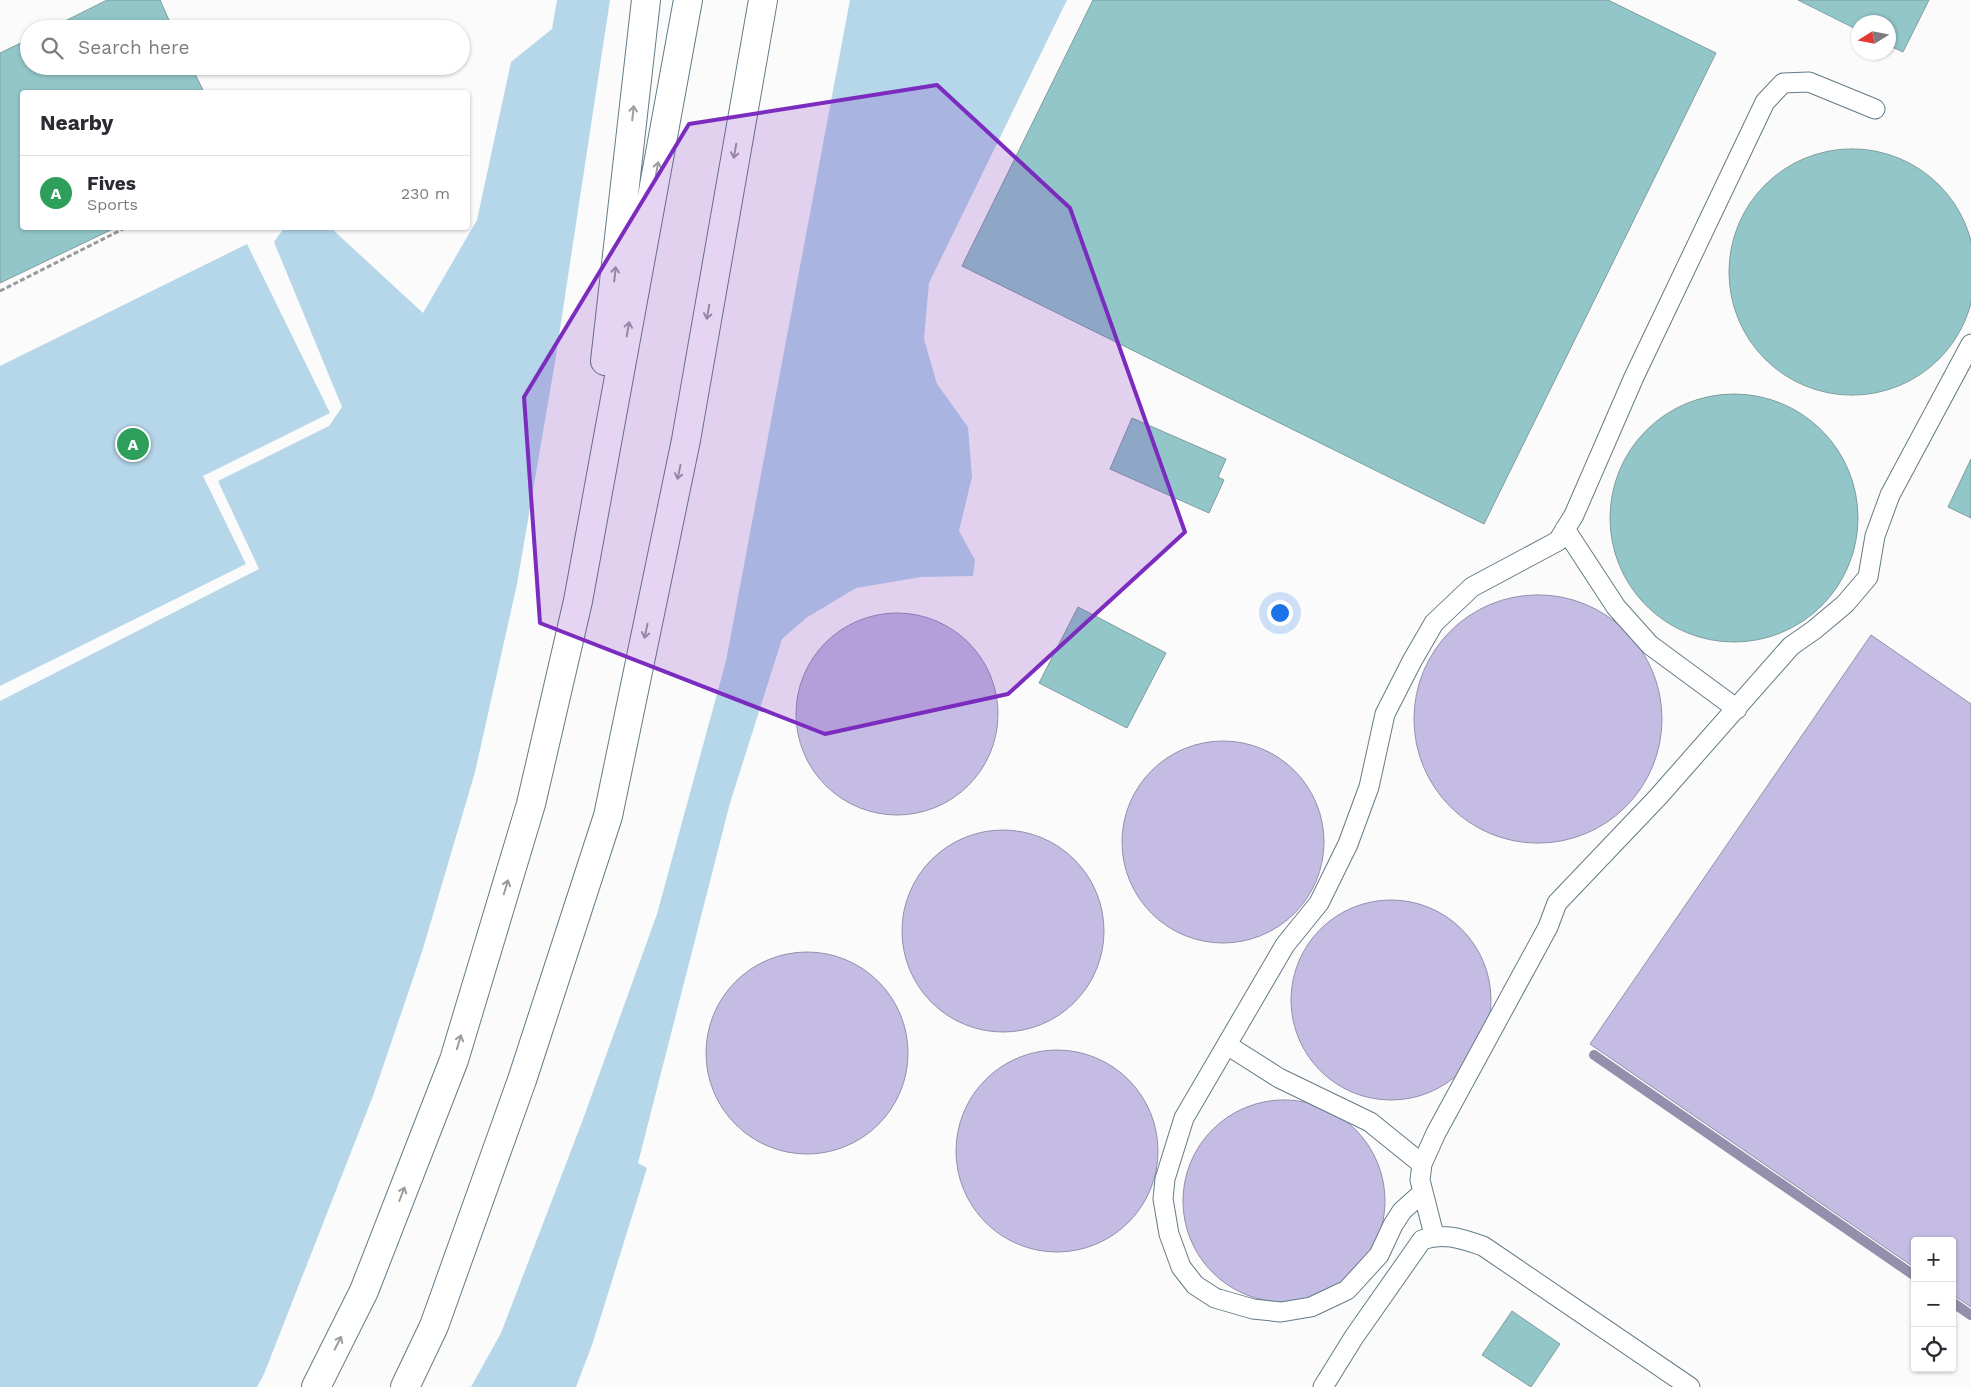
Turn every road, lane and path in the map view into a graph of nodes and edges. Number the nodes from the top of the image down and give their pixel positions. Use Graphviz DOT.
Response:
graph roads {
  1 [pos="646,0"];
  2 [pos="688,0"];
  3 [pos="763,0"];
  4 [pos="775,0"];
  5 [pos="744,104"];
  6 [pos="1875,110"];
  7 [pos="121,230"];
  8 [pos="0,291"];
  9 [pos="1971,344"];
  10 [pos="1566,528"];
  11 [pos="578,601"];
  12 [pos="1736,709"];
  13 [pos="1227,1045"];
  14 [pos="1422,1164"];
  15 [pos="1422,1192"];
  16 [pos="1434,1235"];
  17 [pos="316,1387"];
  18 [pos="405,1387"];
  19 [pos="1322,1387"];
  20 [pos="1690,1387"];
  11 -- 1 [label="highway, one-way"];
  11 -- 2 [label="highway, one-way"];
  3 -- 5 [label="highway"];
  4 -- 5 [label="highway"];
  5 -- 18 [label="highway, one-way"];
  6 -- 10 [label="lane"];
  7 -- 8 [label="path"];
  9 -- 12 [label="lane"];
  10 -- 12 [label="lane"];
  10 -- 13 [label="lane"];
  17 -- 11 [label="highway, one-way"];
  12 -- 14 [label="lane"];
  13 -- 14 [label="lane"];
  13 -- 15 [label="lane"];
  14 -- 15 [label="lane"];
  15 -- 16 [label="lane"];
  16 -- 19 [label="lane"];
  16 -- 20 [label="lane"];
}
